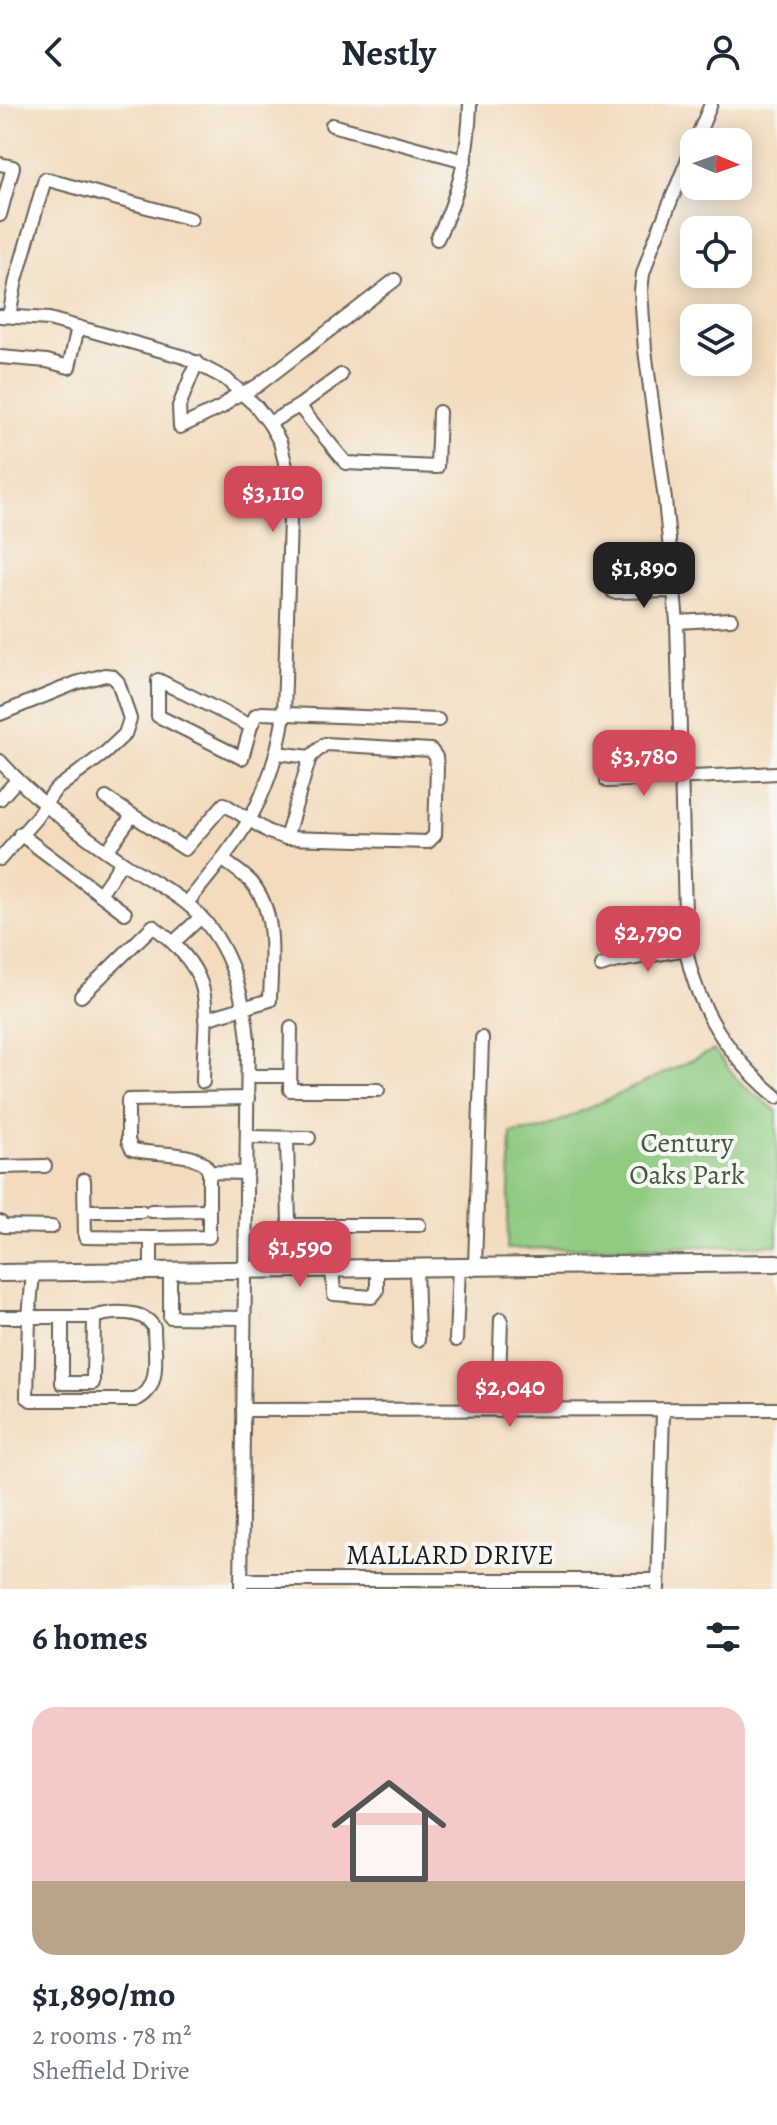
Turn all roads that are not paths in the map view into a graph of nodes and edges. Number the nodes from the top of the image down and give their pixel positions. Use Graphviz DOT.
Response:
graph roads {
  1 [pos="470,104"];
  2 [pos="711,104"];
  3 [pos="332,125"];
  4 [pos="701,128"];
  5 [pos="465,161"];
  6 [pos="0,164"];
  7 [pos="680,178"];
  8 [pos="0,215"];
  9 [pos="191,219"];
  10 [pos="437,239"];
  11 [pos="395,280"];
  12 [pos="4,316"];
  13 [pos="78,327"];
  14 [pos="0,357"];
  15 [pos="197,362"];
  16 [pos="341,375"];
  17 [pos="243,393"];
  18 [pos="299,406"];
  19 [pos="439,412"];
  20 [pos="269,423"];
  21 [pos="674,591"];
  22 [pos="613,592"];
  23 [pos="731,619"];
  24 [pos="677,622"];
  25 [pos="0,714"];
  26 [pos="284,714"];
  27 [pos="438,720"];
  28 [pos="251,726"];
  29 [pos="277,753"];
  30 [pos="310,757"];
  31 [pos="0,761"];
  32 [pos="777,773"];
  33 [pos="681,779"];
  34 [pos="17,780"];
  35 [pos="607,781"];
  36 [pos="106,798"];
  37 [pos="0,799"];
  38 [pos="45,805"];
  39 [pos="132,816"];
  40 [pos="251,820"];
  41 [pos="20,834"];
  42 [pos="286,838"];
  43 [pos="107,851"];
  44 [pos="0,859"];
  45 [pos="222,859"];
  46 [pos="122,862"];
  47 [pos="100,894"];
  48 [pos="187,903"];
  49 [pos="125,913"];
  50 [pos="200,918"];
  51 [pos="174,942"];
  52 [pos="686,949"];
  53 [pos="601,966"];
  54 [pos="81,996"];
  55 [pos="246,1009"];
  56 [pos="205,1019"];
  57 [pos="291,1028"];
  58 [pos="482,1038"];
  59 [pos="248,1076"];
  60 [pos="290,1076"];
  61 [pos="203,1082"];
  62 [pos="378,1090"];
  63 [pos="777,1097"];
  64 [pos="248,1098"];
  65 [pos="248,1137"];
  66 [pos="287,1138"];
  67 [pos="309,1138"];
  68 [pos="45,1166"];
  69 [pos="0,1167"];
  70 [pos="209,1172"];
  71 [pos="247,1173"];
  72 [pos="84,1180"];
  73 [pos="209,1210"];
  74 [pos="85,1211"];
  75 [pos="0,1222"];
  76 [pos="419,1225"];
  77 [pos="52,1227"];
  78 [pos="151,1238"];
  79 [pos="777,1263"];
  80 [pos="467,1266"];
  81 [pos="416,1267"];
  82 [pos="377,1268"];
  83 [pos="246,1269"];
  84 [pos="332,1269"];
  85 [pos="170,1271"];
  86 [pos="151,1272"];
  87 [pos="0,1273"];
  88 [pos="33,1273"];
  89 [pos="0,1317"];
  90 [pos="29,1317"];
  91 [pos="62,1317"];
  92 [pos="94,1317"];
  93 [pos="170,1317"];
  94 [pos="244,1318"];
  95 [pos="501,1319"];
  96 [pos="151,1321"];
  97 [pos="418,1340"];
  98 [pos="456,1340"];
  99 [pos="777,1409"];
  100 [pos="243,1410"];
  101 [pos="663,1410"];
  102 [pos="498,1411"];
  103 [pos="658,1584"];
  104 [pos="241,1585"];
  1 -- 5 [label="street"];
  2 -- 4 [label="street"];
  3 -- 5 [label="street"];
  5 -- 10 [label="street"];
  6 -- 8 [label="street"];
  7 -- 21 [label="street"];
  9 -- 12 [label="street"];
  11 -- 17 [label="street"];
  12 -- 13 [label="street"];
  13 -- 14 [label="street"];
  13 -- 15 [label="street"];
  15 -- 17 [label="street"];
  15 -- 17 [label="street"];
  16 -- 18 [label="street"];
  17 -- 20 [label="street"];
  18 -- 19 [label="street"];
  18 -- 20 [label="street"];
  20 -- 26 [label="street"];
  21 -- 22 [label="street"];
  21 -- 24 [label="street"];
  23 -- 24 [label="street"];
  24 -- 33 [label="street"];
  25 -- 38 [label="street"];
  26 -- 27 [label="street"];
  26 -- 28 [label="street"];
  26 -- 29 [label="street"];
  28 -- 28 [label="street"];
  29 -- 30 [label="street"];
  29 -- 40 [label="street"];
  30 -- 42 [label="street"];
  30 -- 42 [label="street"];
  31 -- 34 [label="street"];
  32 -- 33 [label="street"];
  33 -- 35 [label="street"];
  33 -- 52 [label="street"];
  34 -- 37 [label="street"];
  34 -- 38 [label="street"];
  36 -- 39 [label="street"];
  38 -- 41 [label="street"];
  38 -- 43 [label="street"];
  39 -- 40 [label="street"];
  39 -- 43 [label="street"];
  40 -- 42 [label="street"];
  40 -- 45 [label="street"];
  41 -- 44 [label="street"];
  41 -- 47 [label="street"];
  43 -- 46 [label="street"];
  45 -- 48 [label="street"];
  45 -- 55 [label="street"];
  46 -- 47 [label="street"];
  46 -- 48 [label="street"];
  47 -- 49 [label="street"];
  48 -- 50 [label="street"];
  50 -- 51 [label="street"];
  50 -- 55 [label="street"];
  51 -- 54 [label="street"];
  51 -- 56 [label="street"];
  52 -- 53 [label="street"];
  52 -- 63 [label="street"];
  55 -- 56 [label="street"];
  55 -- 59 [label="street"];
  56 -- 61 [label="street"];
  57 -- 60 [label="street"];
  58 -- 80 [label="street"];
  59 -- 60 [label="street"];
  59 -- 64 [label="street"];
  60 -- 62 [label="street"];
  64 -- 65 [label="street"];
  64 -- 70 [label="street"];
  65 -- 66 [label="street"];
  65 -- 71 [label="street"];
  66 -- 67 [label="street"];
  66 -- 76 [label="street"];
  68 -- 69 [label="street"];
  70 -- 71 [label="street"];
  70 -- 73 [label="street"];
  71 -- 83 [label="street"];
  72 -- 74 [label="street"];
  73 -- 74 [label="street"];
  73 -- 78 [label="street"];
  74 -- 78 [label="street"];
  75 -- 77 [label="street"];
  78 -- 86 [label="street"];
  79 -- 80 [label="main road"];
  80 -- 81 [label="main road"];
  80 -- 98 [label="street"];
  81 -- 82 [label="main road"];
  81 -- 97 [label="street"];
  82 -- 84 [label="main road"];
  82 -- 84 [label="street"];
  83 -- 84 [label="main road"];
  83 -- 85 [label="main road"];
  83 -- 94 [label="street"];
  85 -- 86 [label="main road"];
  85 -- 93 [label="street"];
  86 -- 88 [label="main road"];
  87 -- 88 [label="main road"];
  88 -- 90 [label="street"];
  89 -- 90 [label="street"];
  90 -- 91 [label="street"];
  90 -- 96 [label="street"];
  91 -- 92 [label="street"];
  91 -- 92 [label="street"];
  92 -- 96 [label="street"];
  93 -- 94 [label="street"];
  93 -- 96 [label="street"];
  94 -- 100 [label="street"];
  95 -- 102 [label="street"];
  99 -- 101 [label="street"];
  100 -- 102 [label="street"];
  100 -- 104 [label="street"];
  101 -- 102 [label="street"];
  101 -- 103 [label="street"];
  103 -- 104 [label="street, MALLARD DRIVE"];
}
